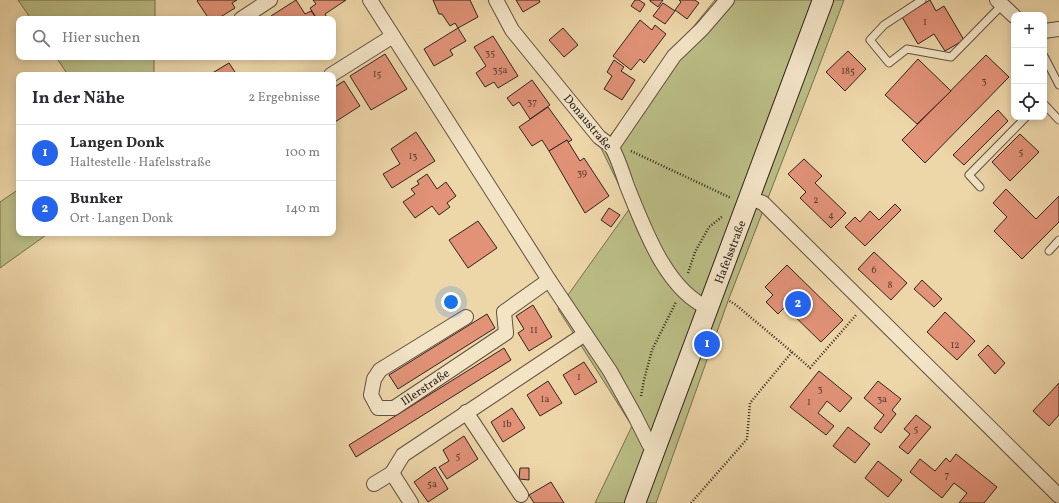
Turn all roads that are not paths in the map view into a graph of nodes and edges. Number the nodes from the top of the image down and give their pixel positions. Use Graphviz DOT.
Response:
graph roads {
  1 [pos="270,0"];
  2 [pos="370,0"];
  3 [pos="496,0"];
  4 [pos="727,0"];
  5 [pos="823,0"];
  6 [pos="922,0"];
  7 [pos="1000,3"];
  8 [pos="1011,13"];
  9 [pos="246,16"];
  10 [pos="1059,29"];
  11 [pos="1047,31"];
  12 [pos="393,36"];
  13 [pos="1047,62"];
  14 [pos="336,72"];
  15 [pos="1059,85"];
  16 [pos="1047,107"];
  17 [pos="1023,120"];
  18 [pos="1059,120"];
  19 [pos="612,147"];
  20 [pos="980,187"];
  21 [pos="739,196"];
  22 [pos="1059,240"];
  23 [pos="1048,251"];
  24 [pos="549,280"];
  25 [pos="708,308"];
  26 [pos="466,317"];
  27 [pos="585,334"];
  28 [pos="466,412"];
  29 [pos="656,449"];
  30 [pos="392,473"];
  31 [pos="374,484"];
  32 [pos="1056,488"];
  33 [pos="521,495"];
  34 [pos="411,503"];
  35 [pos="635,503"];
  1 -- 9 [label="street"];
  2 -- 12 [label="street"];
  3 -- 19 [label="street, Donaustraße"];
  4 -- 19 [label="street"];
  5 -- 21 [label="main road, Hafelsstraße"];
  6 -- 7 [label="lane"];
  7 -- 8 [label="street"];
  10 -- 11 [label="street"];
  12 -- 14 [label="street"];
  12 -- 24 [label="street"];
  13 -- 15 [label="lane"];
  16 -- 18 [label="lane"];
  17 -- 20 [label="lane"];
  19 -- 25 [label="street, Donaustraße"];
  21 -- 25 [label="main road, Hafelsstraße"];
  21 -- 32 [label="street"];
  22 -- 23 [label="lane"];
  24 -- 26 [label="street, Illerstraße"];
  24 -- 27 [label="street"];
  25 -- 29 [label="main road, Hafelsstraße"];
  27 -- 28 [label="street"];
  27 -- 29 [label="street"];
  28 -- 30 [label="street"];
  28 -- 33 [label="street"];
  29 -- 35 [label="main road, Hafelsstraße"];
  30 -- 31 [label="street"];
  30 -- 34 [label="street"];
}
